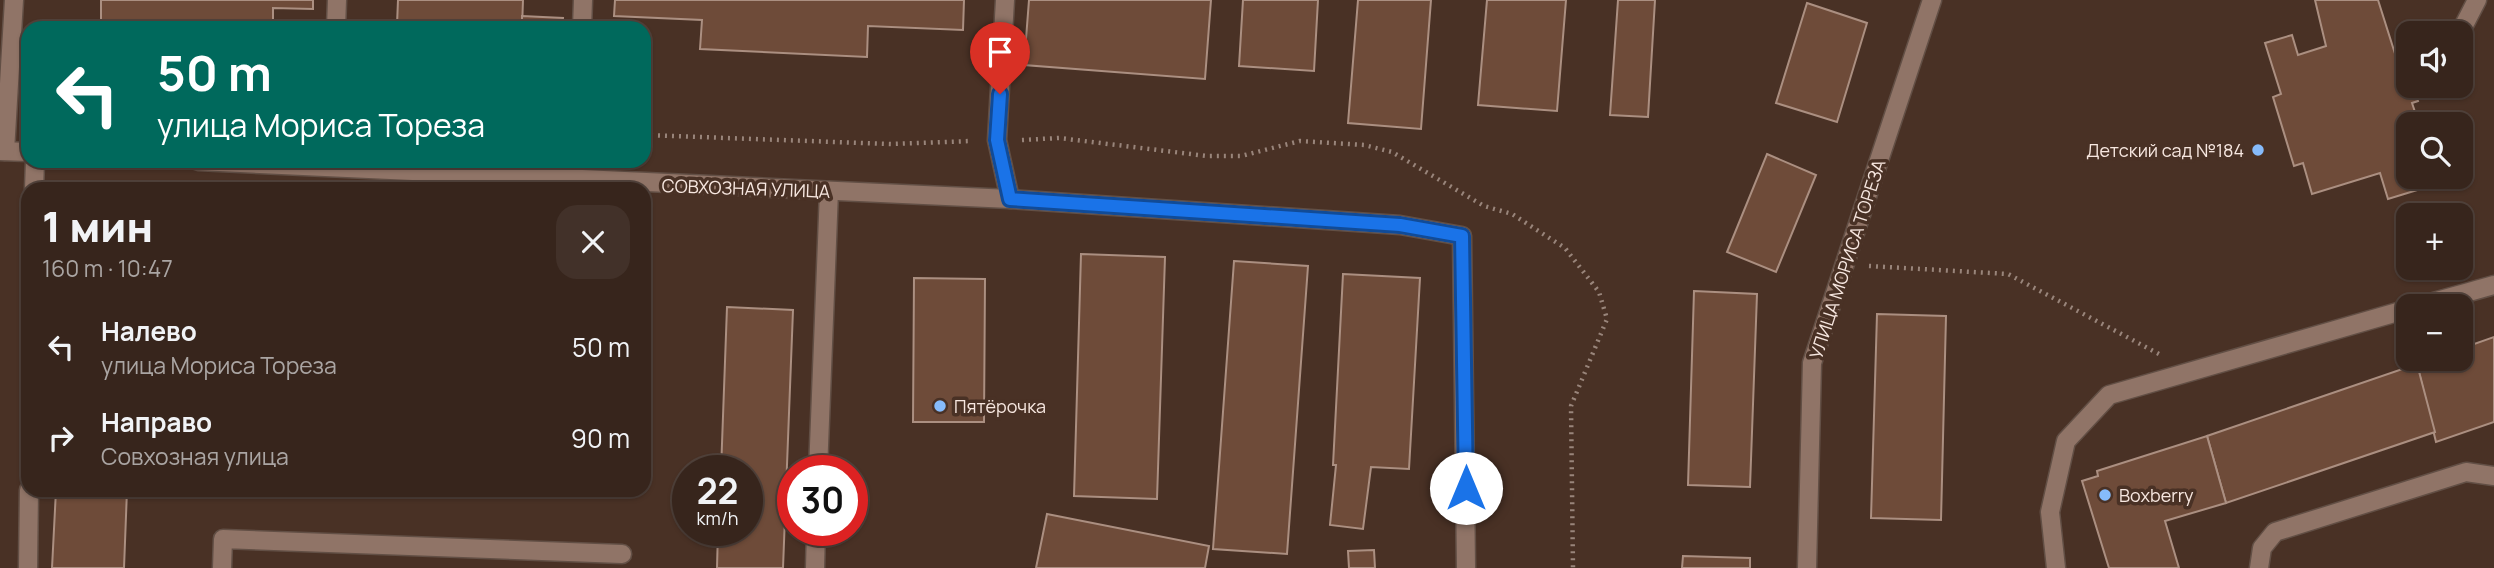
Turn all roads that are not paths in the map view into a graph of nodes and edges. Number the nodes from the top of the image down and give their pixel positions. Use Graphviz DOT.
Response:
graph roads {
  1 [pos="14,0"];
  2 [pos="337,0"];
  3 [pos="583,0"];
  4 [pos="1005,0"];
  5 [pos="1932,0"];
  6 [pos="2477,0"];
  7 [pos="336,21"];
  8 [pos="582,21"];
  9 [pos="2466,21"];
  10 [pos="3,151"];
  11 [pos="21,152"];
  12 [pos="387,168"];
  13 [pos="570,168"];
  14 [pos="570,181"];
  15 [pos="596,182"];
  16 [pos="651,184"];
  17 [pos="829,191"];
  18 [pos="1010,199"];
  19 [pos="2494,285"];
  20 [pos="2462,294"];
  21 [pos="2396,312"];
  22 [pos="819,455"];
  23 [pos="2494,476"];
  24 [pos="29,497"];
  25 [pos="816,546"];
  26 [pos="622,554"];
  27 [pos="28,568"];
  28 [pos="222,568"];
  29 [pos="815,568"];
  30 [pos="1466,568"];
  31 [pos="1807,568"];
  32 [pos="2056,568"];
  33 [pos="2259,568"];
  1 -- 10 [label="street"];
  2 -- 7 [label="street"];
  3 -- 8 [label="street"];
  4 -- 18 [label="street"];
  5 -- 31 [label="street, УЛИЦА МОРИСА ТОРЕЗА"];
  6 -- 9 [label="street"];
  10 -- 11 [label="street"];
  12 -- 14 [label="street, СОВХОЗНАЯ УЛИЦА"];
  13 -- 14 [label="street"];
  14 -- 15 [label="street, СОВХОЗНАЯ УЛИЦА"];
  16 -- 17 [label="street, СОВХОЗНАЯ УЛИЦА"];
  17 -- 18 [label="street, СОВХОЗНАЯ УЛИЦА"];
  17 -- 22 [label="street"];
  18 -- 30 [label="street"];
  19 -- 20 [label="street"];
  21 -- 32 [label="street"];
  23 -- 33 [label="street"];
  24 -- 27 [label="street"];
  25 -- 29 [label="street"];
  26 -- 28 [label="street"];
}
